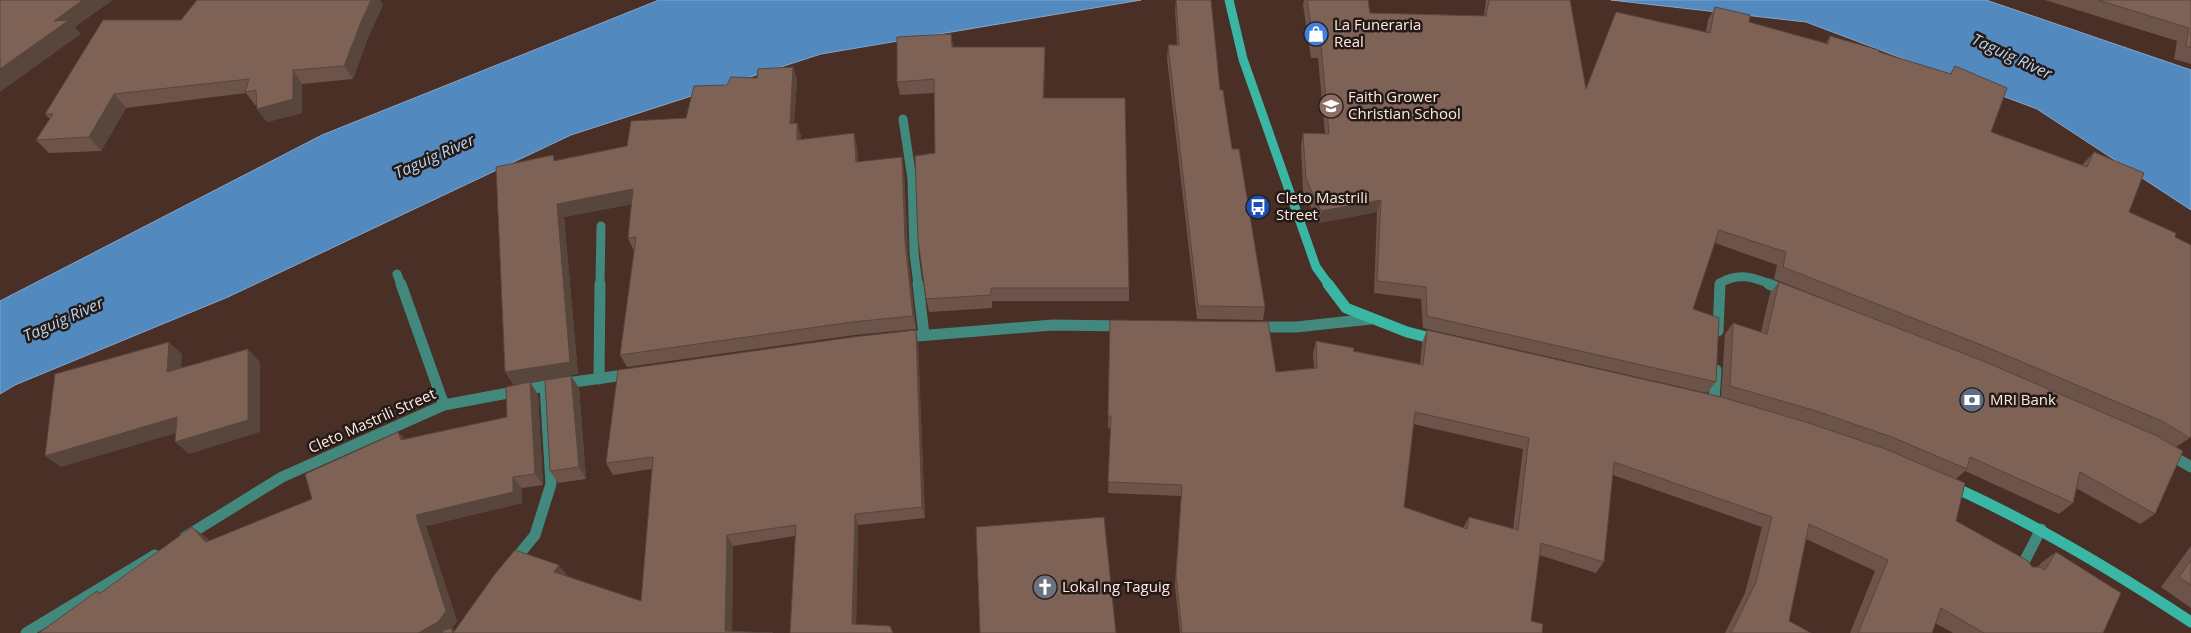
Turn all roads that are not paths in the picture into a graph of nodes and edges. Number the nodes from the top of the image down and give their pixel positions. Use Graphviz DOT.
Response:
graph roads {
  1 [pos="1229,0"];
  2 [pos="904,119"];
  3 [pos="601,226"];
  4 [pos="397,274"];
  5 [pos="1801,298"];
  6 [pos="1371,319"];
  7 [pos="1130,326"];
  8 [pos="1247,327"];
  9 [pos="924,335"];
  10 [pos="895,338"];
  11 [pos="1445,341"];
  12 [pos="1717,342"];
  13 [pos="1716,362"];
  14 [pos="638,373"];
  15 [pos="599,379"];
  16 [pos="545,386"];
  17 [pos="1714,402"];
  18 [pos="444,405"];
  19 [pos="2160,449"];
  20 [pos="2191,467"];
  21 [pos="1942,482"];
  22 [pos="2041,529"];
  23 [pos="2020,571"];
  24 [pos="505,572"];
  25 [pos="2191,622"];
  26 [pos="26,633"];
  1 -- 6 [label="main road"];
  2 -- 9 [label="street"];
  3 -- 15 [label="street"];
  4 -- 18 [label="street"];
  5 -- 12 [label="street"];
  6 -- 8 [label="street"];
  6 -- 11 [label="main road"];
  7 -- 9 [label="street"];
  9 -- 10 [label="street"];
  13 -- 17 [label="street"];
  14 -- 15 [label="street, Cleto Mastrili Street"];
  15 -- 16 [label="street, Cleto Mastrili Street"];
  16 -- 18 [label="street, Cleto Mastrili Street"];
  16 -- 24 [label="street"];
  18 -- 26 [label="street, Cleto Mastrili Street"];
  19 -- 20 [label="street"];
  21 -- 22 [label="main road"];
  22 -- 23 [label="street"];
  22 -- 25 [label="main road"];
}
